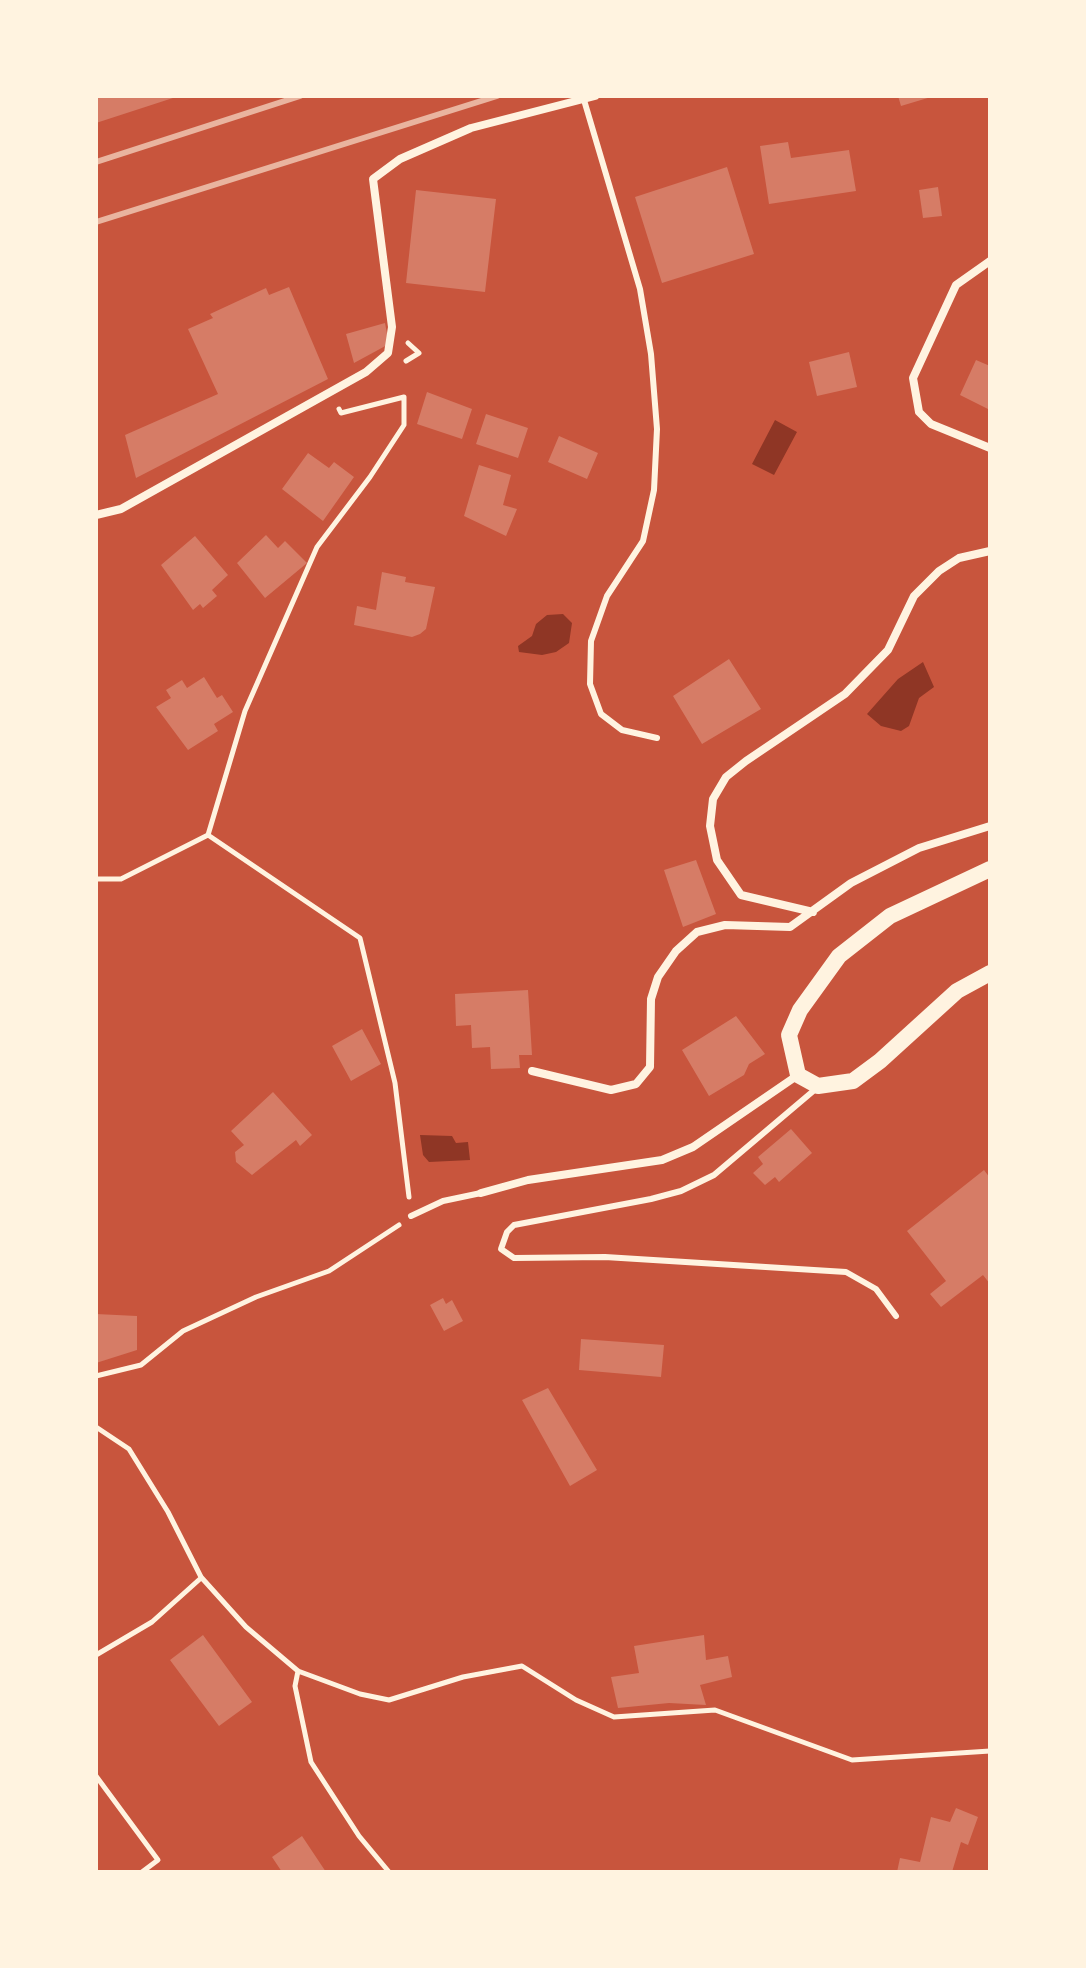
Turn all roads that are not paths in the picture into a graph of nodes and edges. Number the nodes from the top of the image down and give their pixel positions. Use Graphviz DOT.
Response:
graph roads {
  1 [pos="595,96"];
  2 [pos="584,100"];
  3 [pos="990,261"];
  4 [pos="990,448"];
  5 [pos="96,515"];
  6 [pos="990,551"];
  7 [pos="657,738"];
  8 [pos="990,826"];
  9 [pos="990,869"];
  10 [pos="813,912"];
  11 [pos="990,973"];
  12 [pos="532,1071"];
  13 [pos="798,1075"];
  14 [pos="818,1086"];
  15 [pos="481,1193"];
  16 [pos="411,1216"];
  17 [pos="896,1316"];
  1 -- 2 [label="street"];
  2 -- 5 [label="street"];
  2 -- 7 [label="lane"];
  3 -- 4 [label="street"];
  6 -- 10 [label="street"];
  8 -- 10 [label="street"];
  9 -- 13 [label="main road"];
  10 -- 12 [label="street"];
  11 -- 14 [label="main road"];
  13 -- 14 [label="main road"];
  13 -- 15 [label="street"];
  14 -- 17 [label="lane"];
  15 -- 16 [label="lane"];
}
